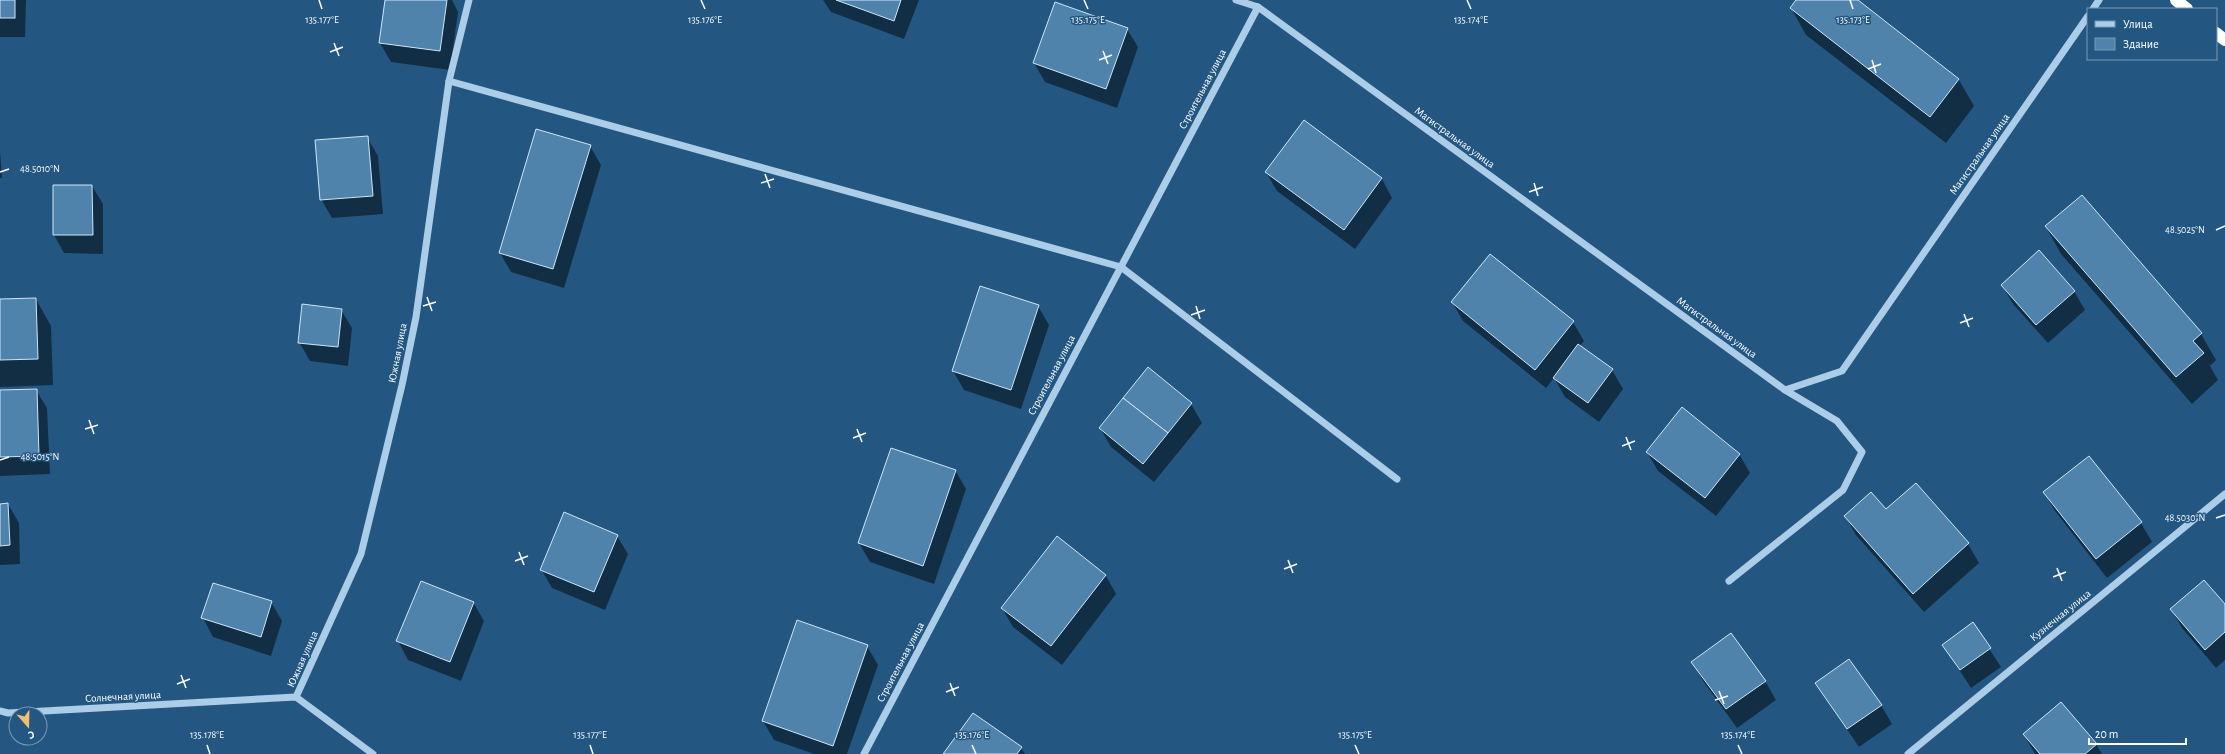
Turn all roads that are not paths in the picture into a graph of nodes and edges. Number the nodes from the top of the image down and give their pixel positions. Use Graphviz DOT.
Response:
graph roads {
  1 [pos="469,0"];
  2 [pos="1236,0"];
  3 [pos="2176,0"];
  4 [pos="1258,7"];
  5 [pos="2186,8"];
  6 [pos="2087,17"];
  7 [pos="2217,34"];
  8 [pos="2225,40"];
  9 [pos="449,81"];
  10 [pos="1121,267"];
  11 [pos="1785,390"];
  12 [pos="1397,480"];
  13 [pos="2225,494"];
  14 [pos="1729,581"];
  15 [pos="296,697"];
  16 [pos="0,711"];
  17 [pos="373,754"];
  18 [pos="864,754"];
  19 [pos="1908,754"];
  1 -- 9 [label="street, Южная улица"];
  2 -- 4 [label="street, Магистральная улица"];
  3 -- 5 [label="highway"];
  4 -- 10 [label="street, Строительная улица"];
  4 -- 11 [label="street, Магистральная улица"];
  6 -- 11 [label="street, Магистральная улица"];
  7 -- 8 [label="highway"];
  9 -- 10 [label="street"];
  9 -- 15 [label="street, Южная улица"];
  10 -- 12 [label="street"];
  10 -- 18 [label="street, Строительная улица"];
  11 -- 14 [label="street"];
  13 -- 19 [label="street, Кузнечная улица"];
  15 -- 16 [label="street, Солнечная улица"];
  15 -- 17 [label="street"];
}
